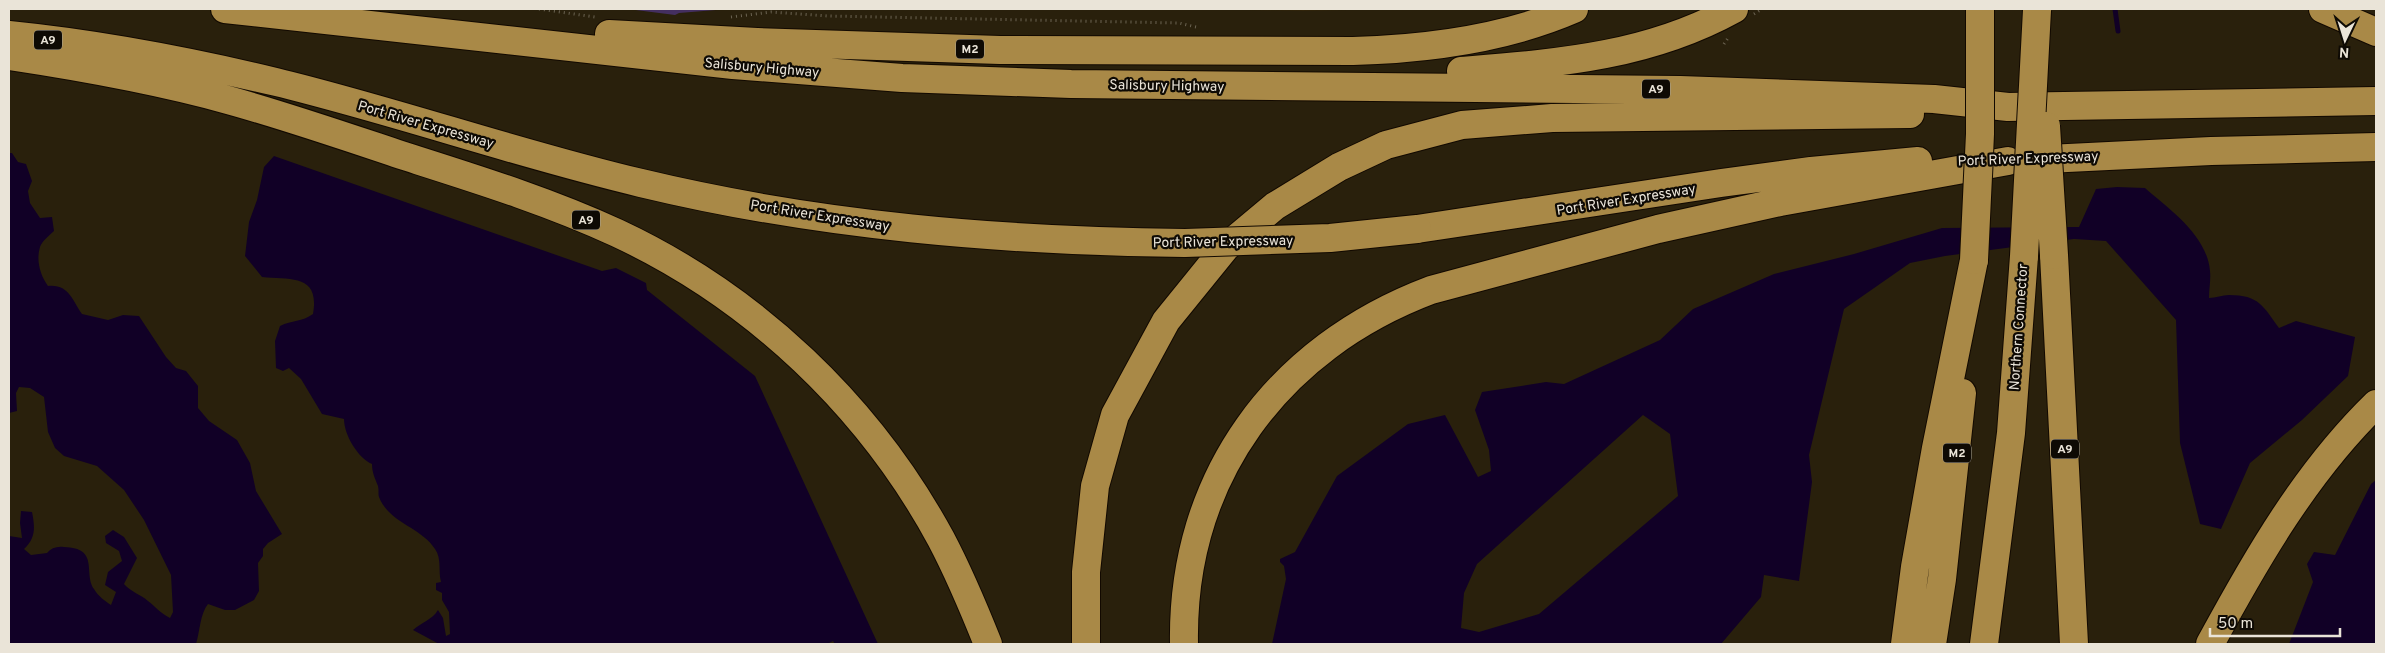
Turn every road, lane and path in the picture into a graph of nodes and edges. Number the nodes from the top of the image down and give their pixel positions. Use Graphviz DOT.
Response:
graph roads {
  1 [pos="225,9"];
  2 [pos="362,9"];
  3 [pos="539,9"];
  4 [pos="1574,9"];
  5 [pos="1734,9"];
  6 [pos="1848,9"];
  7 [pos="1980,9"];
  8 [pos="2038,9"];
  9 [pos="2323,9"];
  10 [pos="1848,14"];
  11 [pos="730,17"];
  12 [pos="597,18"];
  13 [pos="1197,27"];
  14 [pos="2376,32"];
  15 [pos="9,35"];
  16 [pos="9,56"];
  17 [pos="1302,85"];
  18 [pos="2376,101"];
  19 [pos="2008,107"];
  20 [pos="2376,147"];
  21 [pos="2008,161"];
  22 [pos="1974,260"];
  23 [pos="2376,404"];
  24 [pos="988,644"];
  25 [pos="1086,644"];
  26 [pos="1184,644"];
  27 [pos="1905,644"];
  28 [pos="1932,644"];
  29 [pos="1984,644"];
  30 [pos="2074,644"];
  31 [pos="2210,644"];
  1 -- 17 [label="highway, Salisbury Highway / A9"];
  2 -- 4 [label="highway, M2"];
  3 -- 12 [label="path"];
  5 -- 17 [label="highway"];
  6 -- 10 [label="path"];
  7 -- 22 [label="highway, M2, bridge"];
  8 -- 29 [label="highway, Northern Connector, bridge"];
  8 -- 30 [label="highway, A9, bridge"];
  9 -- 14 [label="highway"];
  11 -- 13 [label="path"];
  15 -- 21 [label="highway, Port River Expressway / A9, bridge"];
  16 -- 24 [label="highway, A9"];
  17 -- 19 [label="highway, A9"];
  18 -- 19 [label="highway, A9"];
  19 -- 25 [label="highway"];
  20 -- 21 [label="highway, Port River Expressway / A9"];
  21 -- 26 [label="highway"];
  22 -- 27 [label="highway"];
  22 -- 28 [label="highway, M2"];
  23 -- 31 [label="highway"];
}
